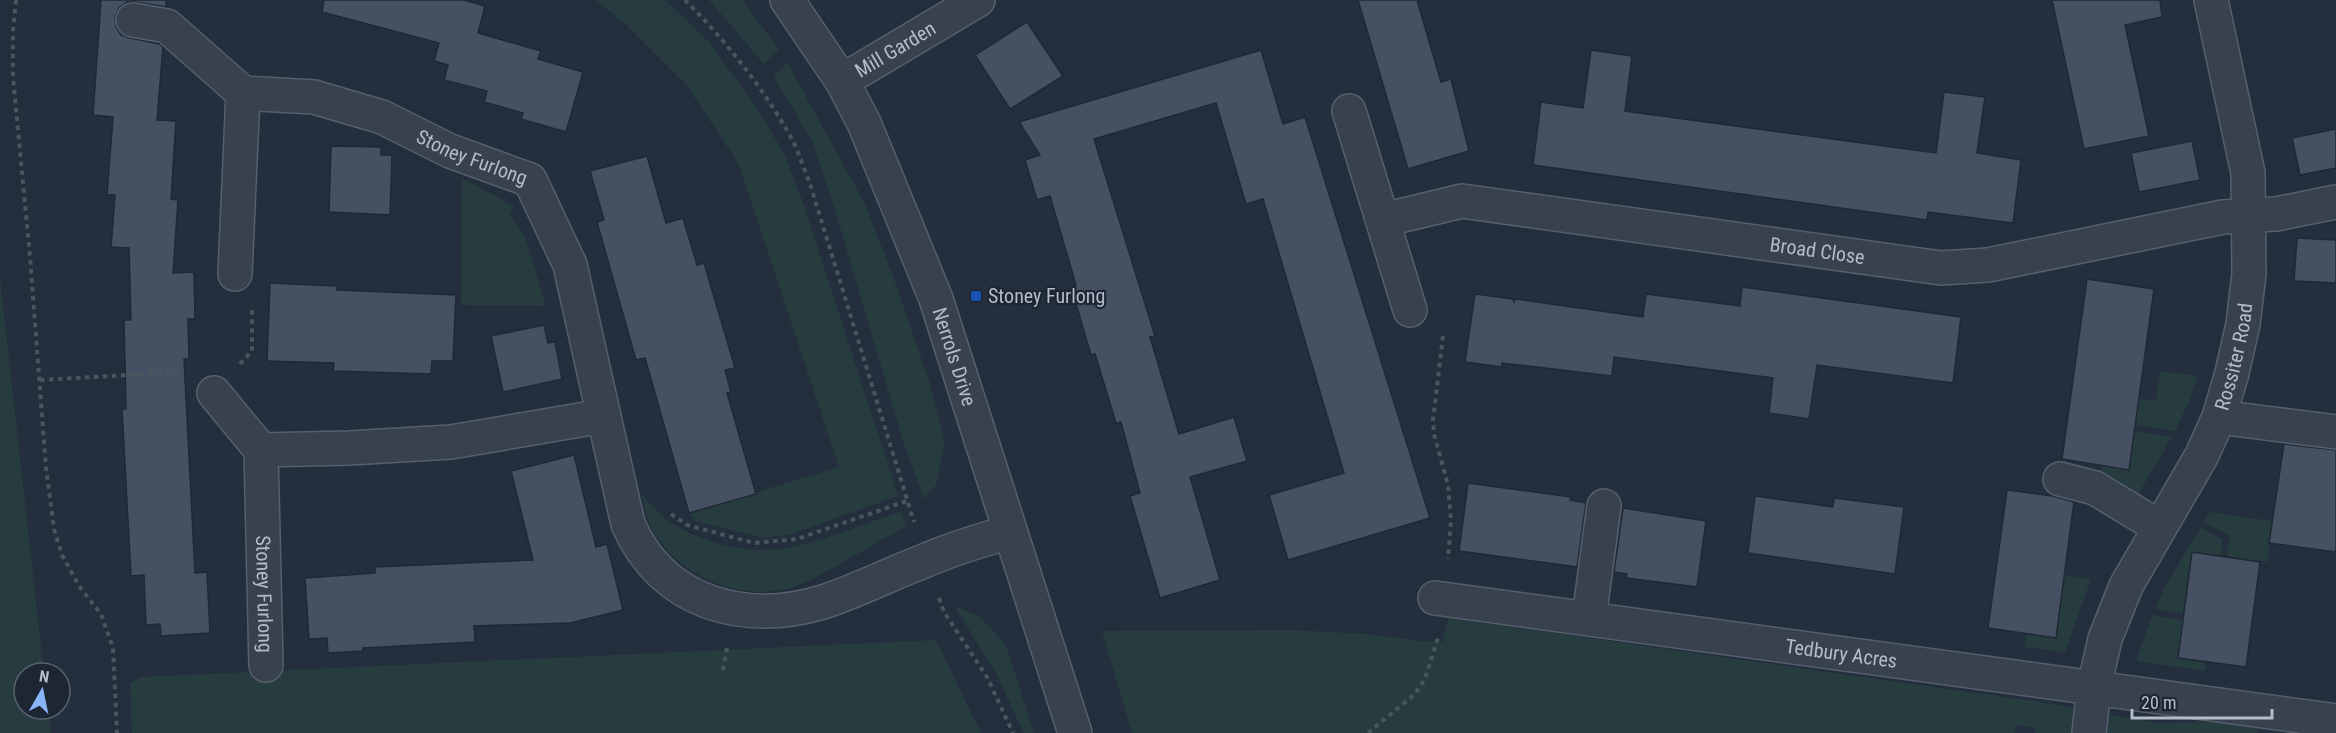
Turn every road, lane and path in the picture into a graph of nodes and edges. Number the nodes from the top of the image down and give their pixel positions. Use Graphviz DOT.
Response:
graph roads {
  1 [pos="16,0"];
  2 [pos="685,0"];
  3 [pos="787,0"];
  4 [pos="978,0"];
  5 [pos="2211,0"];
  6 [pos="133,20"];
  7 [pos="842,81"];
  8 [pos="243,93"];
  9 [pos="1349,111"];
  10 [pos="2336,202"];
  11 [pos="2250,215"];
  12 [pos="1383,220"];
  13 [pos="235,274"];
  14 [pos="1410,310"];
  15 [pos="40,380"];
  16 [pos="214,393"];
  17 [pos="603,416"];
  18 [pos="2219,417"];
  19 [pos="2336,432"];
  20 [pos="261,450"];
  21 [pos="2060,479"];
  22 [pos="907,501"];
  23 [pos="1604,506"];
  24 [pos="664,508"];
  25 [pos="2159,527"];
  26 [pos="1010,532"];
  27 [pos="925,560"];
  28 [pos="1439,598"];
  29 [pos="1589,618"];
  30 [pos="266,665"];
  31 [pos="2094,687"];
  32 [pos="2336,721"];
  33 [pos="117,733"];
  34 [pos="1013,733"];
  35 [pos="1076,733"];
  36 [pos="1368,733"];
  37 [pos="2089,733"];
  1 -- 15 [label="path"];
  2 -- 22 [label="path"];
  3 -- 7 [label="street, Nerrols Drive"];
  4 -- 7 [label="street, Mill Garden"];
  5 -- 11 [label="street, Rossiter Road"];
  6 -- 8 [label="street"];
  7 -- 26 [label="street, Nerrols Drive"];
  8 -- 13 [label="street"];
  8 -- 17 [label="street, Stoney Furlong"];
  9 -- 12 [label="street"];
  10 -- 11 [label="street, Broad Close"];
  11 -- 12 [label="street, Broad Close"];
  11 -- 18 [label="street, Rossiter Road"];
  12 -- 14 [label="street"];
  13 -- 16 [label="path"];
  14 -- 28 [label="path"];
  15 -- 16 [label="path"];
  15 -- 33 [label="path"];
  16 -- 20 [label="street"];
  17 -- 20 [label="street"];
  17 -- 27 [label="street, Stoney Furlong"];
  18 -- 19 [label="street"];
  18 -- 25 [label="street, Rossiter Road"];
  20 -- 30 [label="street, Stoney Furlong"];
  21 -- 25 [label="street"];
  22 -- 24 [label="path"];
  22 -- 27 [label="path"];
  23 -- 29 [label="street"];
  25 -- 31 [label="street, Rossiter Road"];
  26 -- 27 [label="street, Stoney Furlong"];
  26 -- 35 [label="street, Nerrols Drive"];
  27 -- 34 [label="path"];
  28 -- 29 [label="street, Tedbury Acres"];
  28 -- 36 [label="path"];
  29 -- 31 [label="street, Tedbury Acres"];
  31 -- 32 [label="street, Tedbury Acres"];
  31 -- 37 [label="street, Rossiter Road"];
}
